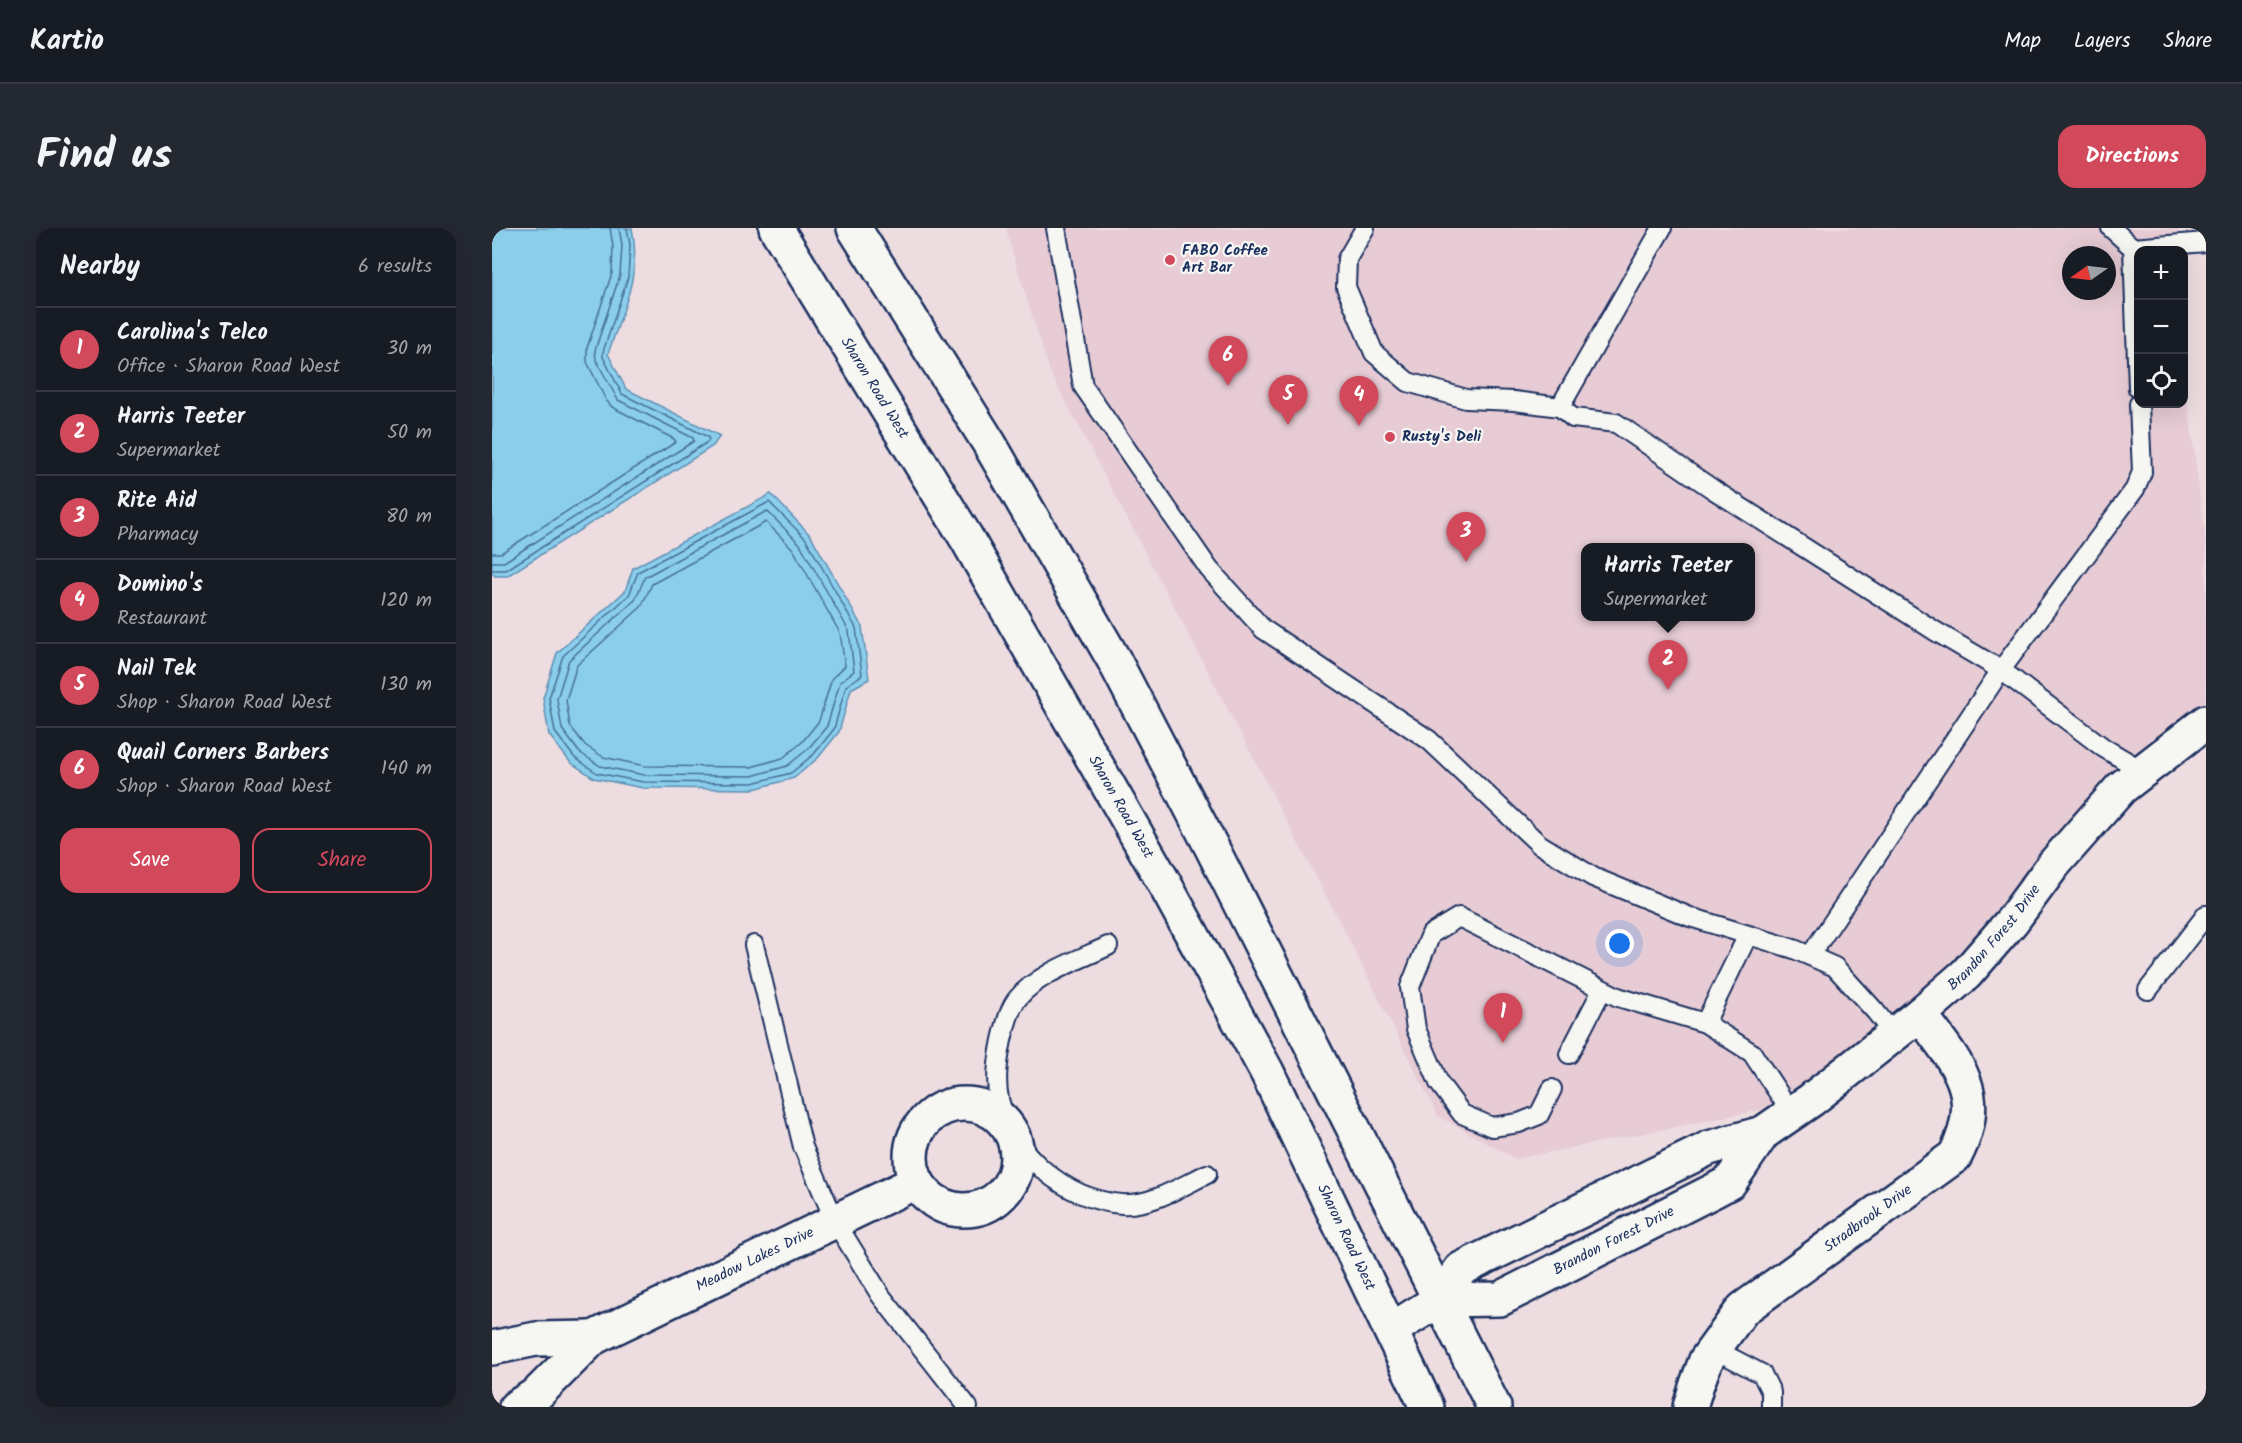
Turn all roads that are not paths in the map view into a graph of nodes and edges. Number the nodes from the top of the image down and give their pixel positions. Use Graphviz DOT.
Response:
graph roads {
  1 [pos="776,228"];
  2 [pos="854,228"];
  3 [pos="1056,228"];
  4 [pos="1365,228"];
  5 [pos="1662,228"];
  6 [pos="2111,228"];
  7 [pos="2206,242"];
  8 [pos="2133,248"];
  9 [pos="2138,354"];
  10 [pos="1560,407"];
  11 [pos="2139,408"];
  12 [pos="2001,670"];
  13 [pos="2206,722"];
  14 [pos="2143,771"];
  15 [pos="2206,915"];
  16 [pos="1748,935"];
  17 [pos="754,945"];
  18 [pos="1108,946"];
  19 [pos="1810,956"];
  20 [pos="1602,990"];
  21 [pos="2148,990"];
  22 [pos="1920,1014"];
  23 [pos="1705,1023"];
  24 [pos="1894,1035"];
  25 [pos="1569,1054"];
  26 [pos="1552,1089"];
  27 [pos="1791,1112"];
  28 [pos="1011,1132"];
  29 [pos="1763,1133"];
  30 [pos="1207,1174"];
  31 [pos="916,1182"];
  32 [pos="835,1221"];
  33 [pos="1439,1300"];
  34 [pos="1391,1330"];
  35 [pos="593,1338"];
  36 [pos="492,1348"];
  37 [pos="1714,1349"];
  38 [pos="516,1407"];
  39 [pos="968,1407"];
  40 [pos="1427,1407"];
  41 [pos="1494,1407"];
  42 [pos="1690,1407"];
  43 [pos="1771,1407"];
  1 -- 34 [label="street, Sharon Road West"];
  2 -- 33 [label="street"];
  3 -- 16 [label="lane"];
  4 -- 10 [label="lane"];
  5 -- 10 [label="lane"];
  6 -- 8 [label="lane"];
  7 -- 8 [label="lane"];
  8 -- 9 [label="lane"];
  10 -- 12 [label="lane"];
  11 -- 12 [label="lane"];
  12 -- 14 [label="lane"];
  12 -- 19 [label="lane"];
  13 -- 14 [label="street, Brandon Forest Drive"];
  14 -- 22 [label="street, Brandon Forest Drive"];
  15 -- 21 [label="lane"];
  16 -- 19 [label="lane"];
  16 -- 23 [label="lane"];
  17 -- 32 [label="lane"];
  18 -- 28 [label="lane"];
  19 -- 24 [label="lane"];
  20 -- 23 [label="lane"];
  20 -- 25 [label="lane"];
  20 -- 26 [label="lane"];
  22 -- 24 [label="street, Brandon Forest Drive"];
  22 -- 37 [label="street, Stradbrook Drive"];
  23 -- 27 [label="lane"];
  24 -- 27 [label="street, Brandon Forest Drive"];
  27 -- 29 [label="street, Brandon Forest Drive"];
  28 -- 30 [label="lane"];
  28 -- 31 [label="street"];
  28 -- 31 [label="street"];
  29 -- 33 [label="street, Brandon Forest Drive"];
  29 -- 33 [label="street, Brandon Forest Drive"];
  31 -- 32 [label="street, Meadow Lakes Drive"];
  32 -- 35 [label="street, Meadow Lakes Drive"];
  32 -- 39 [label="lane"];
  33 -- 34 [label="street, Brandon Forest Drive"];
  33 -- 41 [label="street"];
  34 -- 40 [label="street, Sharon Road West"];
  35 -- 36 [label="street, Meadow Lakes Drive"];
  35 -- 38 [label="street, Meadow Lakes Drive"];
  37 -- 42 [label="street, Stradbrook Drive"];
  37 -- 43 [label="lane"];
}
